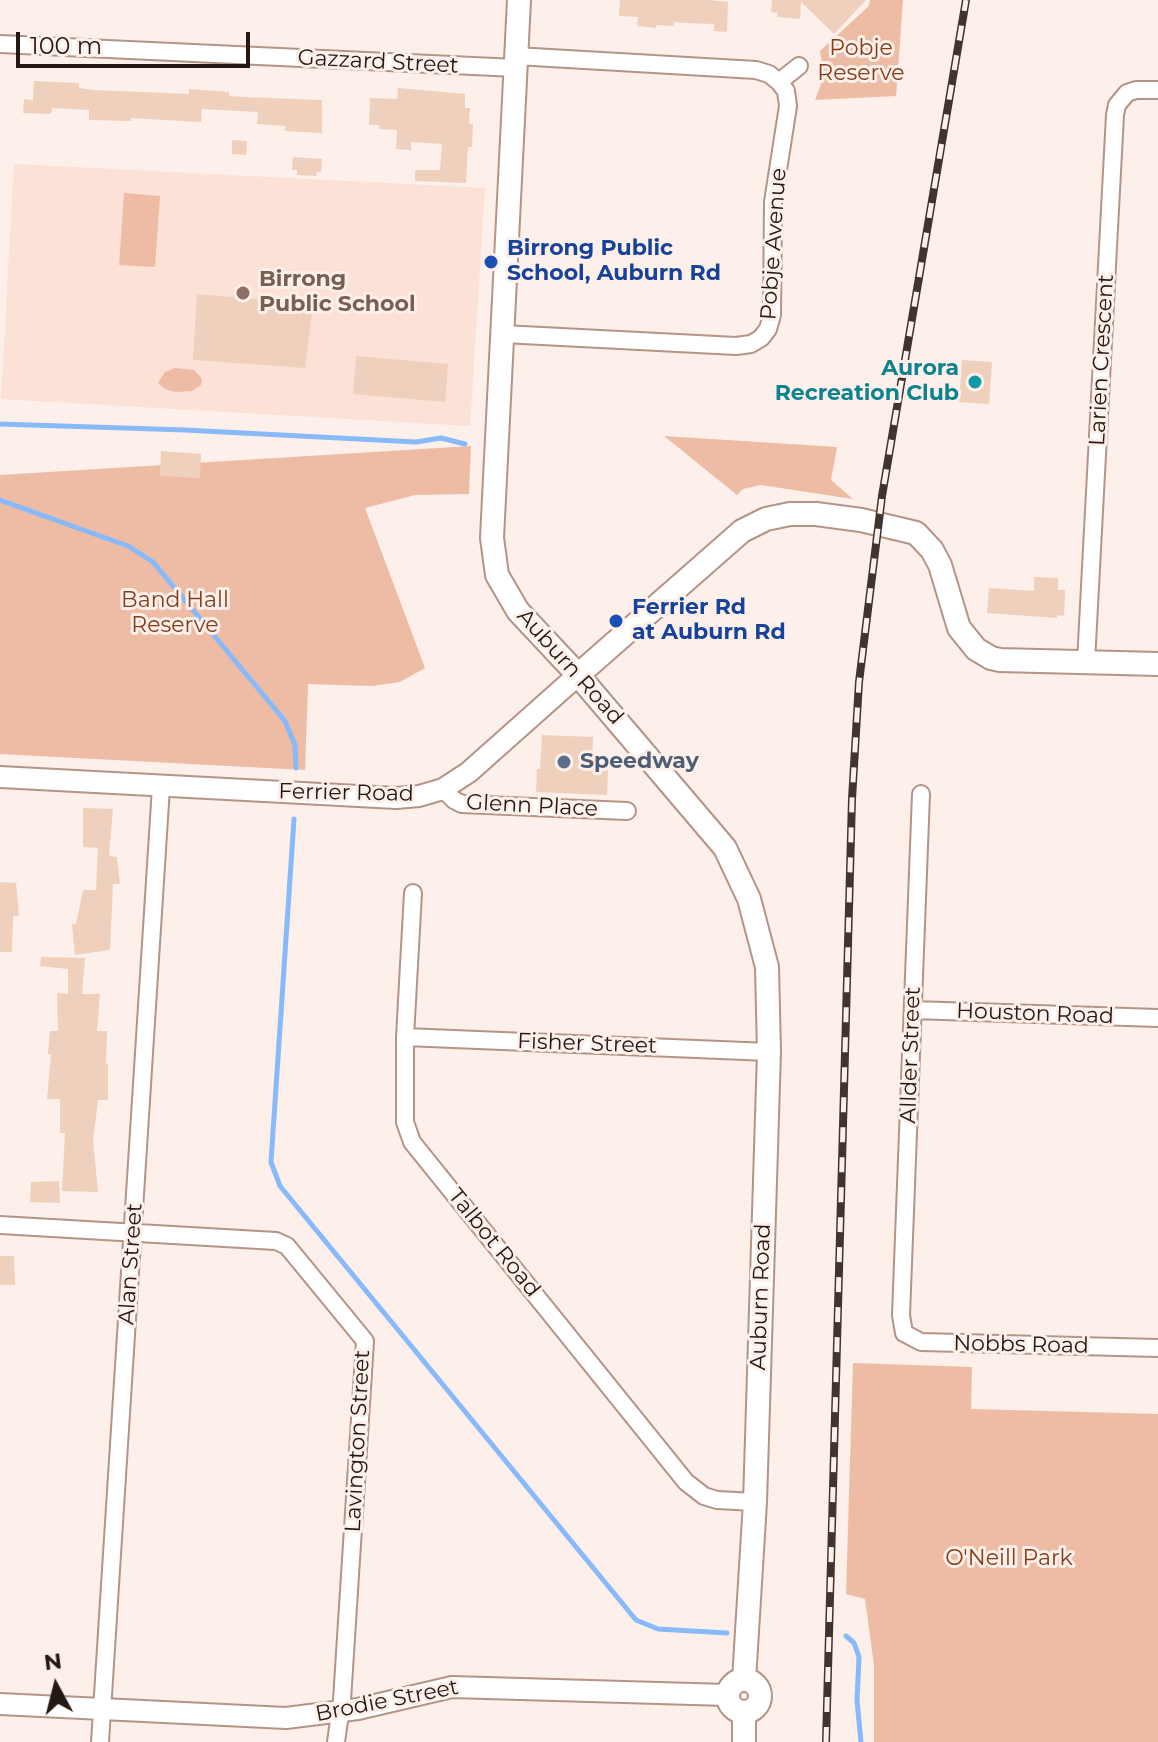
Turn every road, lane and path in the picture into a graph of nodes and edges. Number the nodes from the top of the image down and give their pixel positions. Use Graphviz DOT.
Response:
graph roads {
  1 [pos="519,0"];
  2 [pos="0,44"];
  3 [pos="516,62"];
  4 [pos="799,66"];
  5 [pos="779,82"];
  6 [pos="1158,90"];
  7 [pos="503,334"];
  8 [pos="1086,662"];
  9 [pos="1158,664"];
  10 [pos="578,675"];
  11 [pos="0,777"];
  12 [pos="161,787"];
  13 [pos="443,789"];
  14 [pos="921,794"];
  15 [pos="627,811"];
  16 [pos="413,893"];
  17 [pos="913,1010"];
  18 [pos="1158,1018"];
  19 [pos="405,1037"];
  20 [pos="769,1052"];
  21 [pos="0,1225"];
  22 [pos="133,1232"];
  23 [pos="901,1315"];
  24 [pos="1158,1348"];
  25 [pos="755,1502"];
  26 [pos="744,1680"];
  27 [pos="727,1695"];
  28 [pos="0,1704"];
  29 [pos="102,1709"];
  30 [pos="340,1712"];
  31 [pos="744,1713"];
  32 [pos="100,1742"];
  33 [pos="336,1742"];
  34 [pos="744,1742"];
  1 -- 3 [label="main road, Auburn Road"];
  2 -- 3 [label="street, Gazzard Street"];
  3 -- 5 [label="street"];
  3 -- 7 [label="main road, Auburn Road"];
  4 -- 5 [label="street"];
  5 -- 7 [label="street, Pobje Avenue"];
  6 -- 8 [label="street, Larien Crescent"];
  7 -- 10 [label="main road, Auburn Road"];
  8 -- 9 [label="main road"];
  8 -- 10 [label="main road, Ferrier Road"];
  10 -- 13 [label="street, Ferrier Road"];
  10 -- 20 [label="main road, Auburn Road"];
  11 -- 12 [label="street, Ferrier Road"];
  12 -- 13 [label="street, Ferrier Road"];
  12 -- 22 [label="street, Alan Street"];
  13 -- 15 [label="street, Glenn Place"];
  14 -- 17 [label="street, Allder Street"];
  16 -- 19 [label="street, Talbot Road"];
  17 -- 18 [label="street, Houston Road"];
  17 -- 23 [label="street, Allder Street"];
  19 -- 20 [label="street, Fisher Street"];
  19 -- 25 [label="street, Talbot Road"];
  20 -- 25 [label="main road, Auburn Road"];
  21 -- 22 [label="street, Lavington Street"];
  22 -- 29 [label="street, Alan Street"];
  22 -- 30 [label="street, Lavington Street"];
  23 -- 24 [label="street, Nobbs Road"];
  25 -- 26 [label="main road, Auburn Road"];
  26 -- 27 [label="main road"];
  26 -- 31 [label="main road"];
  27 -- 30 [label="street, Brodie Street"];
  27 -- 31 [label="main road"];
  28 -- 29 [label="street, Brodie Street"];
  29 -- 30 [label="street, Brodie Street"];
  29 -- 32 [label="street, Alan Street"];
  30 -- 33 [label="street, Lavington Street"];
  31 -- 34 [label="main road"];
}
